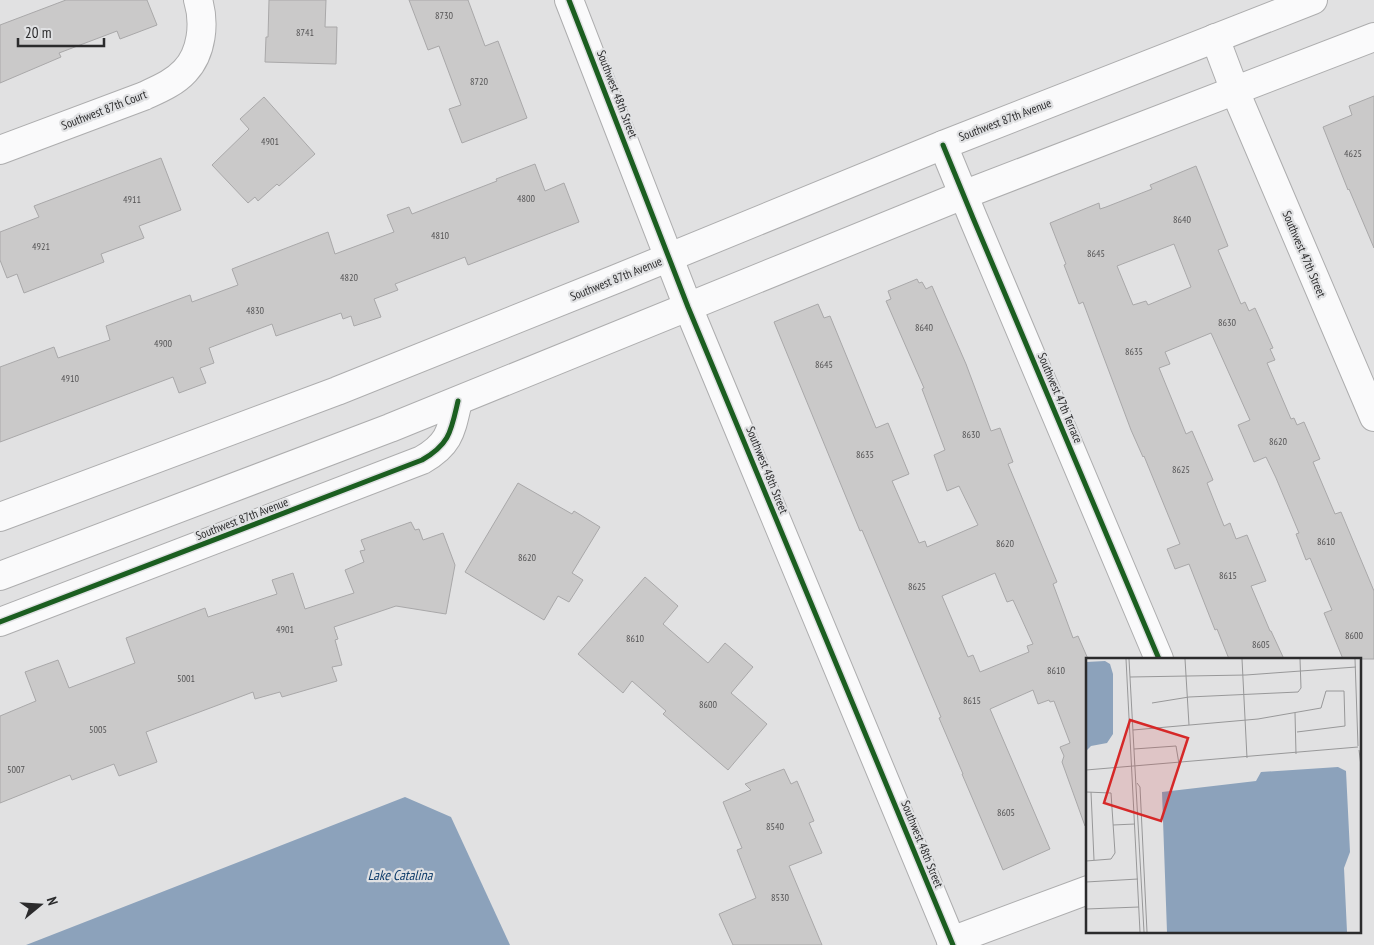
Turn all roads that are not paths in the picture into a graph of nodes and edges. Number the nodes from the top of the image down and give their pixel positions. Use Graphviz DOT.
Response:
graph roads {
  1 [pos="198,0"];
  2 [pos="569,0"];
  3 [pos="1313,0"];
  4 [pos="1374,37"];
  5 [pos="1215,38"];
  6 [pos="1235,91"];
  7 [pos="943,145"];
  8 [pos="0,150"];
  9 [pos="963,195"];
  10 [pos="669,257"];
  11 [pos="688,307"];
  12 [pos="458,401"];
  13 [pos="1374,418"];
  14 [pos="0,517"];
  15 [pos="0,576"];
  16 [pos="0,622"];
  17 [pos="1159,658"];
  18 [pos="1086,891"];
  19 [pos="952,943"];
  1 -- 8 [label="main road, Southwest 87th Court"];
  2 -- 10 [label="main road, Southwest 48th Street"];
  3 -- 5 [label="main road, Southwest 87th Avenue"];
  4 -- 6 [label="main road"];
  5 -- 6 [label="main road, Southwest 47th Street"];
  5 -- 7 [label="main road, Southwest 87th Avenue"];
  6 -- 9 [label="main road"];
  6 -- 13 [label="main road, Southwest 47th Street"];
  7 -- 9 [label="main road, Southwest 47th Terrace"];
  7 -- 10 [label="main road, Southwest 87th Avenue"];
  9 -- 11 [label="main road"];
  9 -- 17 [label="main road, Southwest 47th Terrace"];
  10 -- 11 [label="main road, Southwest 48th Street"];
  10 -- 14 [label="main road, Southwest 87th Avenue"];
  11 -- 12 [label="main road"];
  11 -- 19 [label="main road, Southwest 48th Street"];
  12 -- 15 [label="main road"];
  12 -- 16 [label="main road, Southwest 87th Avenue"];
  18 -- 19 [label="main road"];
}
